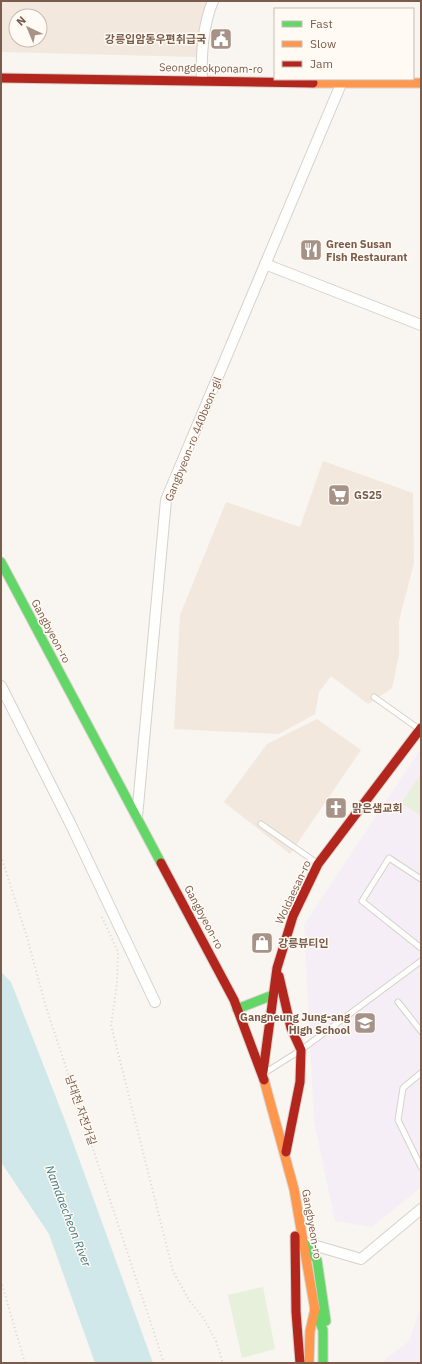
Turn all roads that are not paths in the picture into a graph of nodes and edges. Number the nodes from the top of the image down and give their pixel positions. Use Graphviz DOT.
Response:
graph roads {
  1 [pos="213,1"];
  2 [pos="1,78"];
  3 [pos="202,80"];
  4 [pos="421,82"];
  5 [pos="341,84"];
  6 [pos="265,264"];
  7 [pos="421,325"];
  8 [pos="1,562"];
  9 [pos="1,686"];
  10 [pos="374,697"];
  11 [pos="420,729"];
  12 [pos="137,817"];
  13 [pos="261,824"];
  14 [pos="318,864"];
  15 [pos="421,880"];
  16 [pos="421,948"];
  17 [pos="421,961"];
  18 [pos="277,968"];
  19 [pos="273,995"];
  20 [pos="155,1002"];
  21 [pos="398,1002"];
  22 [pos="238,1009"];
  23 [pos="421,1031"];
  24 [pos="301,1050"];
  25 [pos="421,1073"];
  26 [pos="263,1074"];
  27 [pos="285,1153"];
  28 [pos="421,1167"];
  29 [pos="294,1189"];
  30 [pos="421,1208"];
  31 [pos="303,1242"];
  32 [pos="315,1309"];
  33 [pos="300,1363"];
  34 [pos="309,1363"];
  35 [pos="324,1363"];
  36 [pos="329,1363"];
  1 -- 3 [label="street"];
  2 -- 3 [label="street, Seongdeokponam-ro"];
  3 -- 5 [label="street, Seongdeokponam-ro"];
  4 -- 5 [label="street, Seongdeokponam-ro"];
  5 -- 6 [label="street, Gangbyeon-ro 440beon-gil"];
  6 -- 7 [label="street"];
  6 -- 12 [label="street, Gangbyeon-ro 440beon-gil"];
  8 -- 12 [label="street, Gangbyeon-ro"];
  9 -- 20 [label="street"];
  10 -- 11 [label="lane"];
  11 -- 14 [label="street, Woldaesan-ro"];
  12 -- 22 [label="street, Gangbyeon-ro"];
  13 -- 14 [label="lane"];
  14 -- 18 [label="street, Woldaesan-ro"];
  15 -- 16 [label="lane"];
  17 -- 24 [label="lane"];
  18 -- 19 [label="street, Woldaesan-ro"];
  18 -- 24 [label="street"];
  19 -- 22 [label="street"];
  19 -- 26 [label="street, Woldaesan-ro"];
  21 -- 23 [label="lane"];
  22 -- 26 [label="street, Gangbyeon-ro"];
  24 -- 26 [label="lane"];
  24 -- 27 [label="street"];
  25 -- 28 [label="lane"];
  26 -- 27 [label="street, Gangbyeon-ro"];
  27 -- 29 [label="street, Gangbyeon-ro"];
  29 -- 31 [label="street, Gangbyeon-ro"];
  29 -- 33 [label="street"];
  30 -- 31 [label="street"];
  31 -- 32 [label="street, Gangbyeon-ro"];
  31 -- 36 [label="street"];
  32 -- 34 [label="street, Gangbyeon-ro"];
  32 -- 35 [label="street, Gangbyeon-ro"];
}
